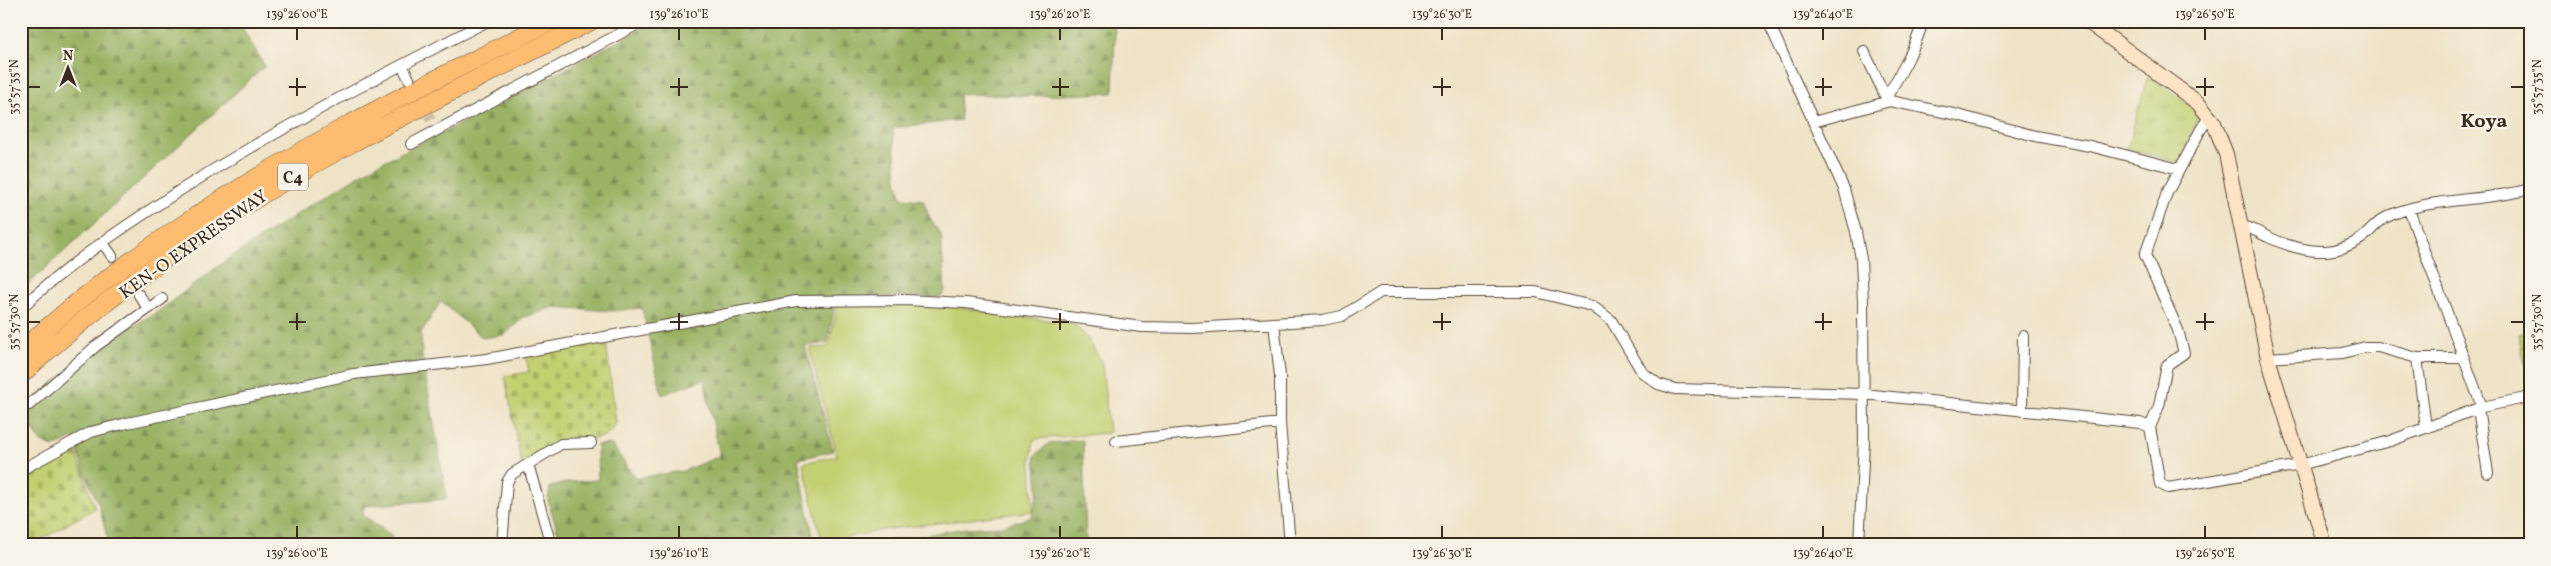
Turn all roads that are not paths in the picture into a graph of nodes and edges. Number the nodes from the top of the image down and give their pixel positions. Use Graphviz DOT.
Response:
graph roads {
  1 [pos="488,21"];
  2 [pos="551,21"];
  3 [pos="591,21"];
  4 [pos="644,21"];
  5 [pos="1768,21"];
  6 [pos="1923,21"];
  7 [pos="2087,21"];
  8 [pos="1864,51"];
  9 [pos="402,65"];
  10 [pos="409,79"];
  11 [pos="1885,100"];
  12 [pos="2210,116"];
  13 [pos="431,120"];
  14 [pos="1814,122"];
  15 [pos="436,130"];
  16 [pos="410,144"];
  17 [pos="2179,169"];
  18 [pos="2530,189"];
  19 [pos="2409,210"];
  20 [pos="2240,226"];
  21 [pos="103,243"];
  22 [pos="112,256"];
  23 [pos="139,295"];
  24 [pos="162,300"];
  25 [pos="21,308"];
  26 [pos="148,308"];
  27 [pos="1274,323"];
  28 [pos="2023,336"];
  29 [pos="21,351"];
  30 [pos="2268,358"];
  31 [pos="2416,358"];
  32 [pos="2463,358"];
  33 [pos="21,375"];
  34 [pos="1864,394"];
  35 [pos="2530,397"];
  36 [pos="29,405"];
  37 [pos="2480,408"];
  38 [pos="2022,410"];
  39 [pos="1280,423"];
  40 [pos="2150,427"];
  41 [pos="2426,428"];
  42 [pos="1116,441"];
  43 [pos="591,443"];
  44 [pos="528,464"];
  45 [pos="2300,465"];
  46 [pos="21,470"];
  47 [pos="2488,474"];
  48 [pos="502,545"];
  49 [pos="551,545"];
  50 [pos="1290,545"];
  51 [pos="1858,545"];
  52 [pos="2324,545"];
  1 -- 9 [label="street"];
  2 -- 29 [label="highway, KEN-O EXPRESSWAY / C4"];
  3 -- 33 [label="highway, KEN-O EXPRESSWAY / C4"];
  4 -- 15 [label="street"];
  5 -- 14 [label="street"];
  6 -- 11 [label="street"];
  7 -- 12 [label="street"];
  8 -- 11 [label="street"];
  9 -- 10 [label="street"];
  9 -- 21 [label="street"];
  11 -- 14 [label="street"];
  11 -- 17 [label="street"];
  12 -- 17 [label="street"];
  12 -- 20 [label="street"];
  13 -- 15 [label="street"];
  14 -- 34 [label="street"];
  15 -- 16 [label="street"];
  17 -- 40 [label="street"];
  18 -- 19 [label="street"];
  19 -- 20 [label="street"];
  19 -- 32 [label="street"];
  20 -- 30 [label="street"];
  21 -- 22 [label="street"];
  21 -- 25 [label="street"];
  23 -- 26 [label="street"];
  24 -- 26 [label="street"];
  26 -- 36 [label="street"];
  27 -- 34 [label="street"];
  27 -- 39 [label="street"];
  27 -- 46 [label="street"];
  28 -- 38 [label="street"];
  30 -- 31 [label="street"];
  30 -- 45 [label="street"];
  31 -- 32 [label="street"];
  31 -- 41 [label="street"];
  32 -- 37 [label="street"];
  34 -- 38 [label="street"];
  34 -- 51 [label="street"];
  35 -- 37 [label="street"];
  37 -- 41 [label="street"];
  37 -- 47 [label="street"];
  38 -- 40 [label="street"];
  39 -- 42 [label="street"];
  39 -- 50 [label="street"];
  40 -- 45 [label="street"];
  41 -- 45 [label="street"];
  43 -- 44 [label="street"];
  44 -- 48 [label="street"];
  44 -- 49 [label="street"];
  45 -- 52 [label="street"];
}
